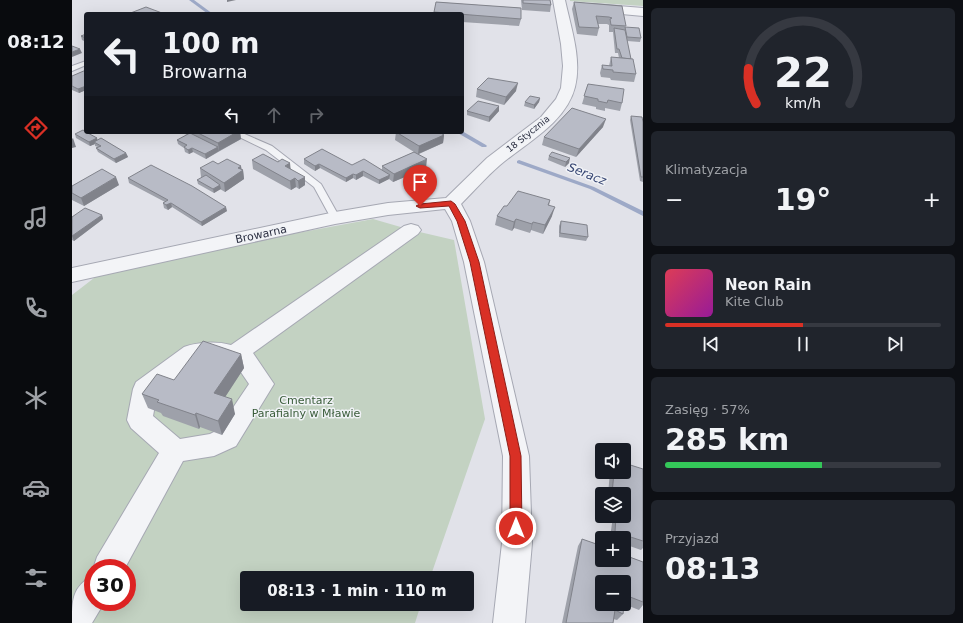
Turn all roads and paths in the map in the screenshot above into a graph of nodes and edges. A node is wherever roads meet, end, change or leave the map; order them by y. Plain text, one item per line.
1 (559, 3) edge
2 (643, 12) edge
3 (84, 64) edge
4 (72, 69) edge
5 (237, 134) edge
6 (451, 204) junction
7 (335, 218) junction
8 (411, 230) dead end
9 (72, 275) edge
10 (239, 351) junction
11 (175, 451) junction
12 (113, 559) edge
13 (84, 607) edge
14 (74, 623) edge
15 (509, 623) edge

1 - 2 street
1 - 6 street, 18 Stycznia
3 - 4 lane
5 - 7 lane
6 - 7 street, Browarna
6 - 15 street
7 - 9 street, Browarna
8 - 10 street
10 - 11 street
10 - 11 street
11 - 12 street
13 - 14 street

